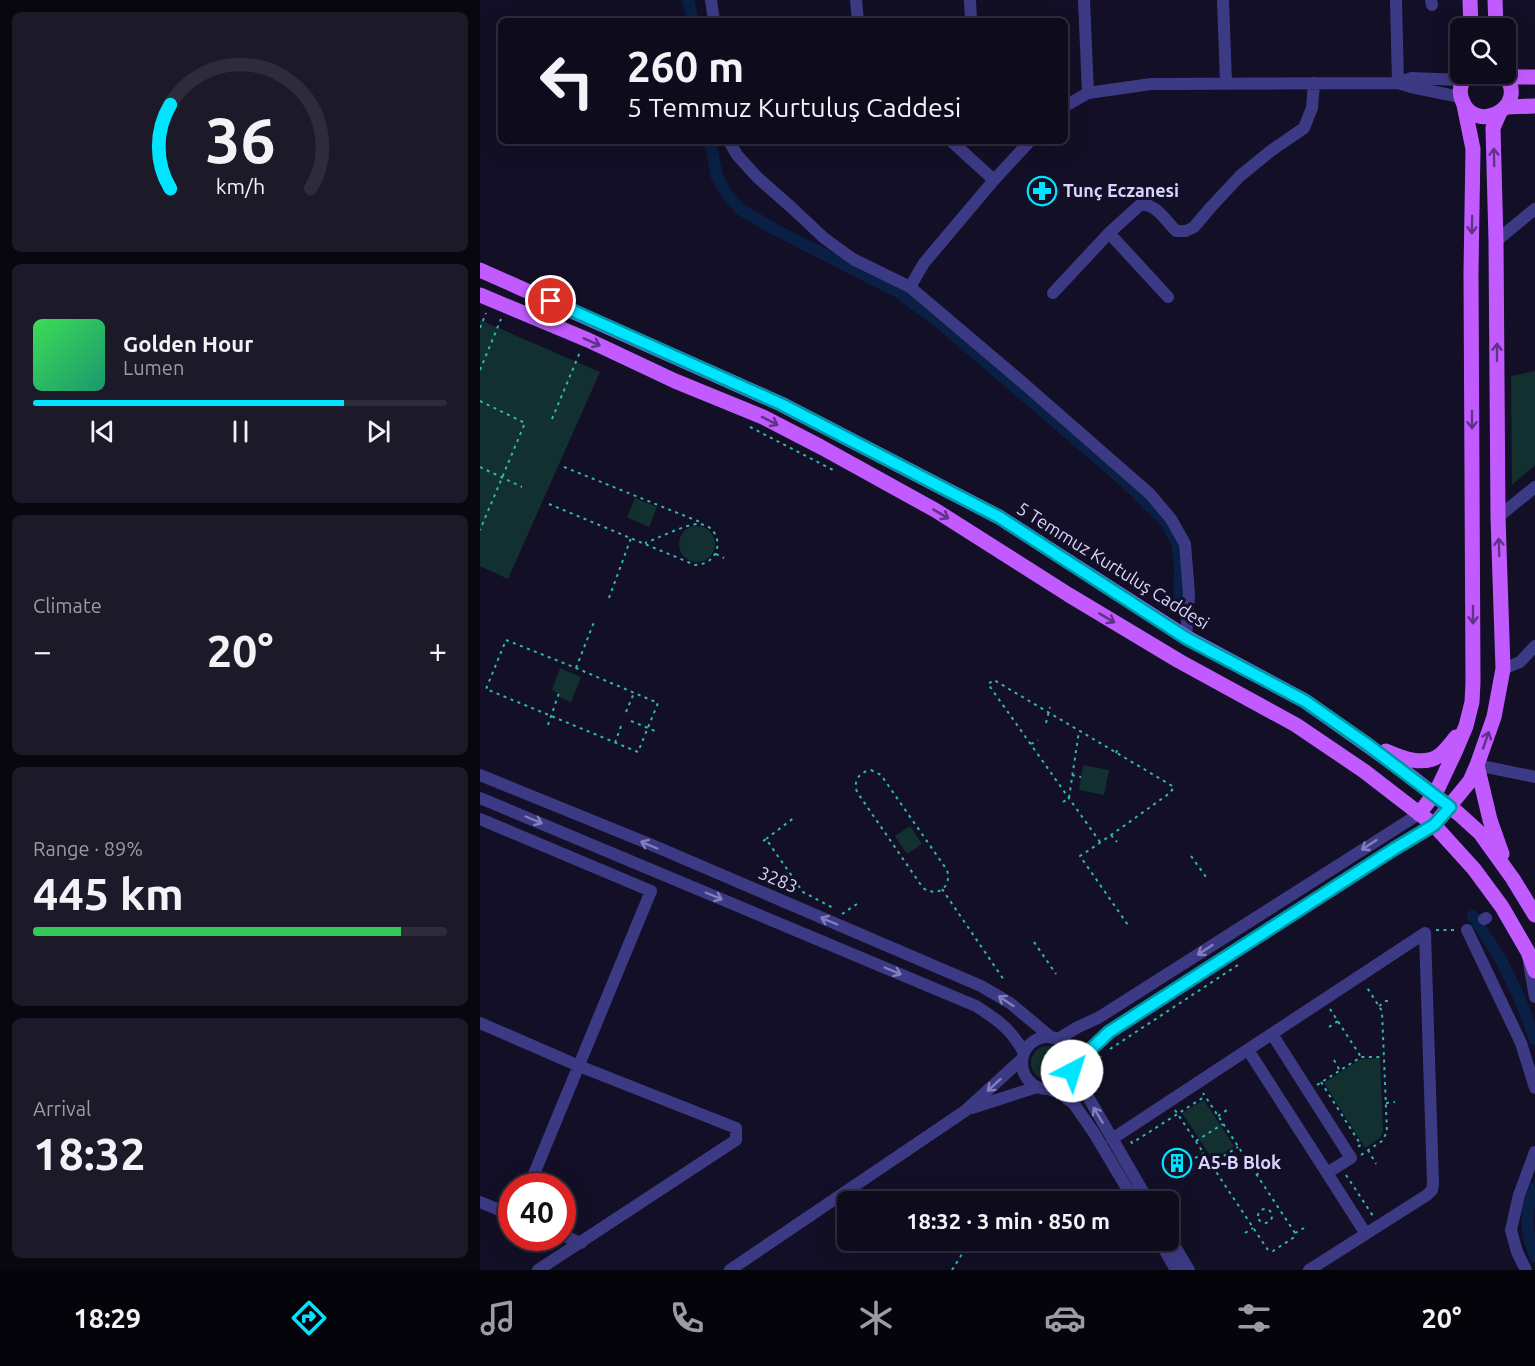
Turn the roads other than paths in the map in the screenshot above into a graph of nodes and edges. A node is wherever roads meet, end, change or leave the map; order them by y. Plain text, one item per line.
1 (711, 0) edge
2 (856, 0) edge
3 (970, 0) edge
4 (1084, 0) edge
5 (1223, 0) edge
6 (1396, 0) edge
7 (1470, 0) edge
8 (1495, 0) edge
9 (714, 18) edge
10 (858, 18) edge
11 (971, 18) edge
12 (1471, 18) edge
13 (1496, 18) edge
14 (1516, 76) edge
15 (1450, 77) edge
16 (1535, 77) edge
17 (1226, 83) junction
18 (1314, 83) junction
19 (1398, 83) junction
20 (1461, 84) edge
21 (1510, 84) edge
22 (1088, 93) junction
23 (1462, 101) junction
24 (1068, 104) edge
25 (1535, 106) edge
26 (1503, 110) junction
27 (731, 144) edge
28 (954, 144) edge
29 (1027, 144) edge
30 (994, 180) junction
31 (1535, 208) edge
32 (1109, 233) junction
33 (1496, 241) junction
34 (480, 270) edge
35 (910, 287) junction
36 (1053, 293) dead end
37 (480, 295) edge
38 (1168, 297) dead end
39 (1535, 487) edge
40 (1498, 516) junction
41 (1186, 638) junction
42 (1535, 646) edge
43 (1503, 669) junction
44 (1466, 726) junction
45 (1368, 745) junction
46 (1477, 765) junction
47 (480, 775) edge
48 (1535, 777) edge
49 (1434, 794) junction
50 (480, 798) edge
51 (1450, 807) junction
52 (1419, 814) junction
53 (480, 819) edge
54 (1434, 825) junction
55 (1513, 879) junction
56 (1535, 915) edge
57 (1467, 930) road end
58 (1528, 952) junction
59 (1535, 971) edge
60 (1535, 997) edge
61 (480, 1023) edge
62 (1272, 1034) junction
63 (1055, 1038) junction
64 (1248, 1050) junction
65 (1023, 1056) junction
66 (579, 1066) junction
67 (1073, 1068) junction
68 (1043, 1088) junction
69 (1535, 1088) edge
70 (965, 1111) junction
71 (1114, 1137) junction
72 (1535, 1152) edge
73 (534, 1173) edge
74 (1328, 1173) junction
75 (1128, 1191) edge
76 (1143, 1191) edge
77 (480, 1202) edge
78 (498, 1209) edge
79 (1366, 1234) junction
80 (576, 1241) edge
81 (580, 1243) junction
82 (1165, 1251) edge
83 (1178, 1251) edge
84 (538, 1270) edge
85 (730, 1270) edge
86 (1176, 1270) edge
87 (1189, 1270) edge
88 (1309, 1270) edge
89 (1526, 1270) edge

1 - 9 street
2 - 10 street
3 - 11 street
4 - 22 street
5 - 17 street
6 - 19 street
7 - 12 main road
8 - 13 main road
14 - 16 main road
15 - 19 street
17 - 18 street
17 - 22 street
18 - 19 street
18 - 32 street
19 - 23 street
20 - 23 main road
21 - 26 main road
22 - 24 street
23 - 26 main road
23 -> 44 main road
25 - 26 main road
33 -> 26 main road
27 - 35 street
28 - 30 street
29 - 30 street
30 - 35 street
31 - 33 street
32 - 36 street
32 - 38 street
40 -> 33 main road
34 - 41 main road, 5 Temmuz Kurtuluş Caddesi
35 - 41 street
37 -> 52 main road
39 - 40 street
43 -> 40 main road
41 - 45 main road, 5 Temmuz Kurtuluş Caddesi
42 - 43 street
46 -> 43 main road
44 - 45 main road
44 - 49 main road
45 - 49 main road, 5 Temmuz Kurtuluş Caddesi
46 - 48 street
46 - 51 main road
46 - 55 main road
63 -> 47 street, 3283
49 - 51 main road, 5 Temmuz Kurtuluş Caddesi
49 - 52 main road
50 -> 65 street
51 - 54 main road
51 - 55 main road, 5 Temmuz Kurtuluş Caddesi
52 - 54 main road
52 -> 63 street
53 - 66 street
54 - 58 main road
54 - 67 street
55 - 56 main road, 5 Temmuz Kurtuluş Caddesi
57 - 69 street
58 - 59 main road
58 - 60 street
61 - 66 street
62 - 64 street
62 - 74 street
62 - 79 street
63 - 65 street
63 - 67 street
64 - 71 street
64 - 74 street
65 - 68 street
65 -> 70 street
66 - 73 street
66 - 81 street
67 - 68 street
71 -> 67 street
68 - 70 street
68 - 75 street
70 - 85 street
71 - 76 street
72 - 89 street
74 - 79 street
77 - 78 street
79 - 88 street
80 - 81 street
81 - 84 street
82 - 86 street
83 - 87 street

